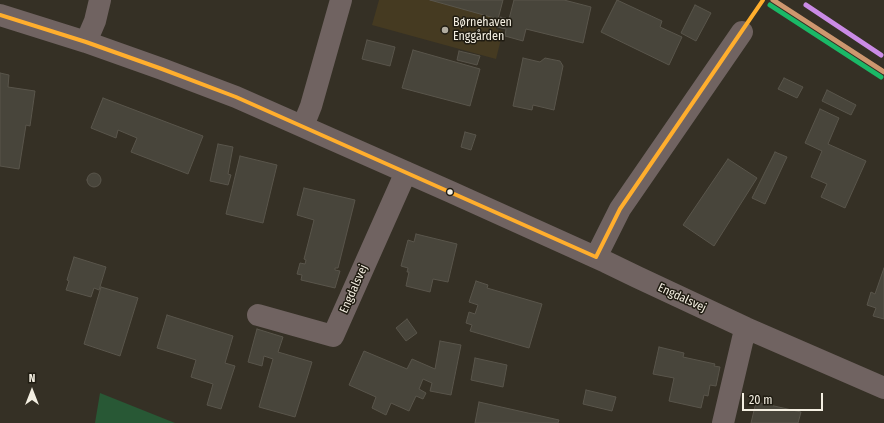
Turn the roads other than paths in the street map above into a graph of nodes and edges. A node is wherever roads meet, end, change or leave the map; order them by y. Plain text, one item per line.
1 (100, 0) edge
2 (341, 0) edge
3 (0, 15) edge
4 (742, 32) dead end
5 (86, 42) junction
6 (303, 126) junction
7 (406, 172) junction
8 (596, 257) junction
9 (258, 315) dead end
10 (746, 328) junction
11 (884, 388) edge
12 (723, 423) edge

1 - 5 street
2 - 6 street
3 - 5 street, Engdalsvej
4 - 8 street
5 - 6 street, Engdalsvej
6 - 7 street, Engdalsvej
7 - 8 street, Engdalsvej
7 - 9 street, Engdalsvej
8 - 10 street, Engdalsvej
10 - 11 street, Engdalsvej
10 - 12 street

